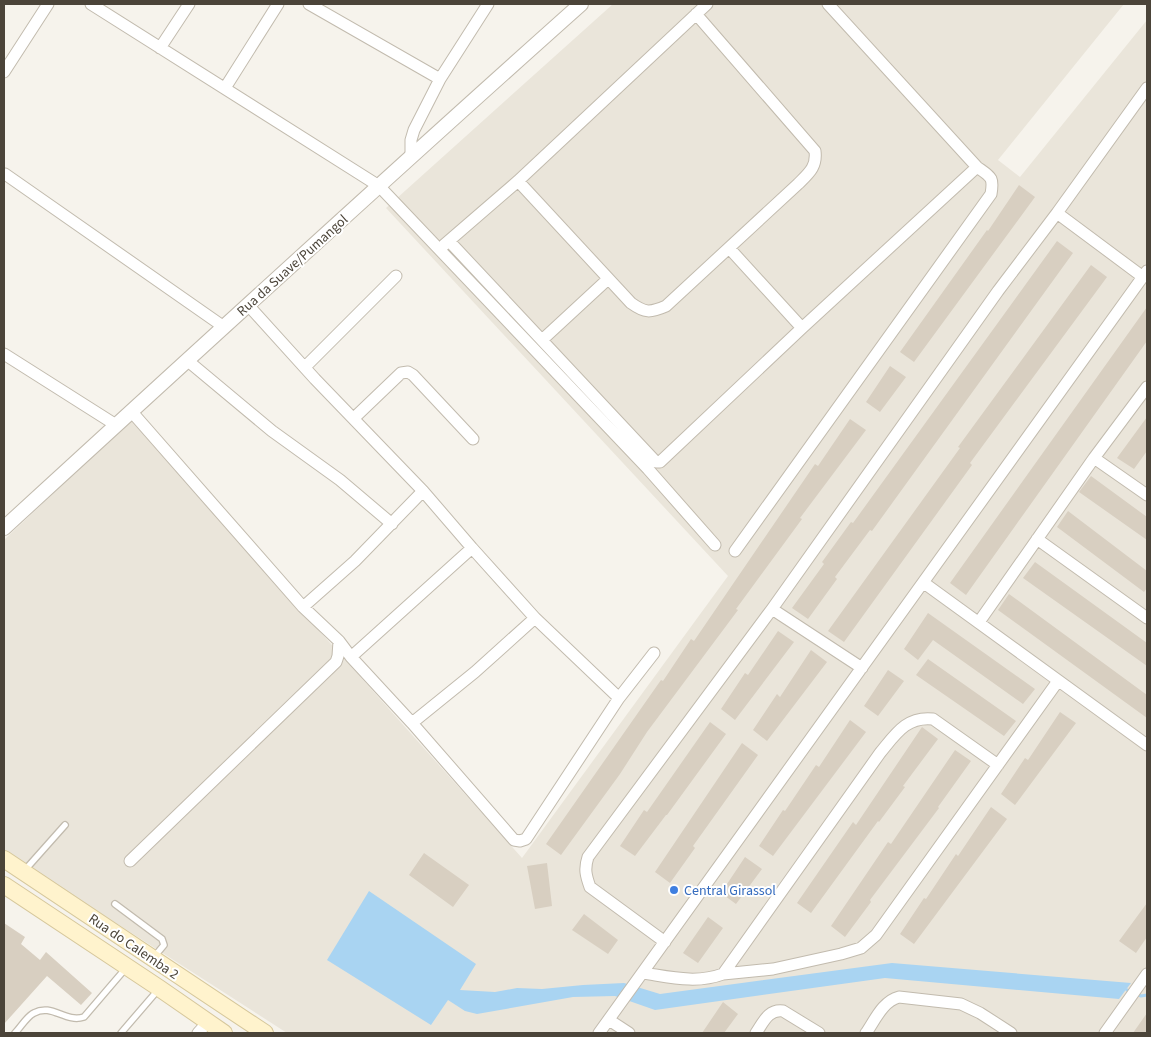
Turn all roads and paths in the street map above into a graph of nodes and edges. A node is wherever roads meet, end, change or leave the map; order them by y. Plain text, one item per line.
1 (48, 4) edge
2 (189, 4) edge
3 (278, 4) edge
4 (309, 4) edge
5 (488, 4) edge
6 (581, 4) edge
7 (707, 4) edge
8 (828, 4) edge
9 (98, 6) edge
10 (696, 14) junction
11 (160, 48) junction
12 (4, 72) edge
13 (440, 79) junction
14 (225, 88) junction
15 (1147, 88) edge
16 (411, 155) junction
17 (977, 167) junction
18 (5, 174) edge
19 (518, 181) junction
20 (379, 186) junction
21 (1057, 213) junction
22 (449, 241) junction
23 (729, 248) junction
24 (439, 249) junction
25 (1145, 274) edge
26 (396, 276) dead end
27 (608, 279) junction
28 (248, 305) junction
29 (224, 327) junction
30 (802, 328) junction
31 (542, 340) junction
32 (4, 354) edge
33 (188, 361) junction
34 (304, 367) junction
35 (1147, 387) edge
36 (130, 411) junction
37 (354, 418) junction
38 (116, 425) junction
39 (472, 439) dead end
40 (1094, 458) junction
41 (423, 491) junction
42 (1147, 495) edge
43 (392, 524) junction
44 (4, 528) edge
45 (1037, 539) junction
46 (714, 545) dead end
47 (472, 548) junction
48 (735, 551) dead end
49 (924, 583) junction
50 (304, 607) junction
51 (772, 609) junction
52 (535, 618) junction
53 (1147, 618) edge
54 (979, 622) junction
55 (339, 641) junction
56 (654, 653) dead end
57 (351, 657) junction
58 (862, 668) junction
59 (1058, 681) junction
60 (618, 698) junction
61 (412, 723) junction
62 (1147, 745) edge
63 (998, 766) junction
64 (65, 825) dead end
65 (4, 859) edge
66 (130, 861) dead end
67 (23, 872) junction
68 (4, 885) edge
69 (115, 904) dead end
70 (665, 942) junction
71 (153, 959) junction
72 (127, 967) junction
73 (643, 973) junction
74 (723, 974) junction
75 (1147, 974) edge
76 (159, 988) junction
77 (609, 1020) junction
78 (203, 1028) edge
79 (15, 1033) edge
80 (121, 1033) edge
81 (224, 1033) edge
82 (265, 1033) edge
83 (599, 1033) edge
84 (629, 1033) edge
85 (756, 1033) edge
86 (819, 1033) edge
87 (866, 1033) edge
88 (1011, 1033) edge
89 (1105, 1033) edge

1 - 12 street
2 - 11 street
3 - 14 street
4 - 13 street
5 - 13 street
6 - 16 street, Rua da Suave/Pumangol
7 - 10 street
8 - 17 street
9 - 11 street
10 - 19 street
10 - 23 street
11 - 14 street
13 - 16 street
14 - 20 street
15 - 21 street
16 - 20 street, Rua da Suave/Pumangol
17 - 30 street
17 - 48 street
18 - 29 street
19 - 22 street
19 - 27 street
20 - 24 street
20 - 28 street, Rua da Suave/Pumangol
21 - 25 street
21 - 51 street
22 - 24 street
22 - 31 street
23 - 27 street
23 - 30 street
24 - 46 street
25 - 49 street
26 - 34 street
27 - 31 street
28 - 29 street, Rua da Suave/Pumangol
28 - 34 street
29 - 33 street, Rua da Suave/Pumangol
30 - 31 street
32 - 38 street
33 - 36 street, Rua da Suave/Pumangol
33 - 43 street
34 - 37 street
35 - 40 street
36 - 38 street, Rua da Suave/Pumangol
36 - 50 street
37 - 39 street
37 - 41 street
38 - 44 street, Rua da Suave/Pumangol
40 - 42 street
40 - 45 street
41 - 43 street
41 - 47 street
43 - 50 street
45 - 53 street
45 - 54 street
47 - 52 street
47 - 57 street
49 - 54 street
49 - 58 street
50 - 55 street
51 - 58 street
51 - 70 street
52 - 60 street
52 - 61 street
54 - 59 street
55 - 57 street
55 - 66 street
56 - 60 street
57 - 61 street
58 - 70 street
59 - 62 street
59 - 63 street
60 - 61 street
63 - 74 street
63 - 74 street
64 - 67 lane
65 - 67 main road, Rua do Calemba 2
67 - 71 main road, Rua do Calemba 2
68 - 72 main road, Rua do Calemba 2
69 - 71 lane
70 - 73 street
71 - 82 main road, Rua do Calemba 2
72 - 76 main road, Rua do Calemba 2
72 - 79 lane
73 - 74 street
73 - 77 street
75 - 89 street
76 - 78 main road, Rua do Calemba 2
76 - 80 lane
77 - 83 street
77 - 84 street
78 - 81 main road, Rua do Calemba 2
85 - 86 street
87 - 88 street

